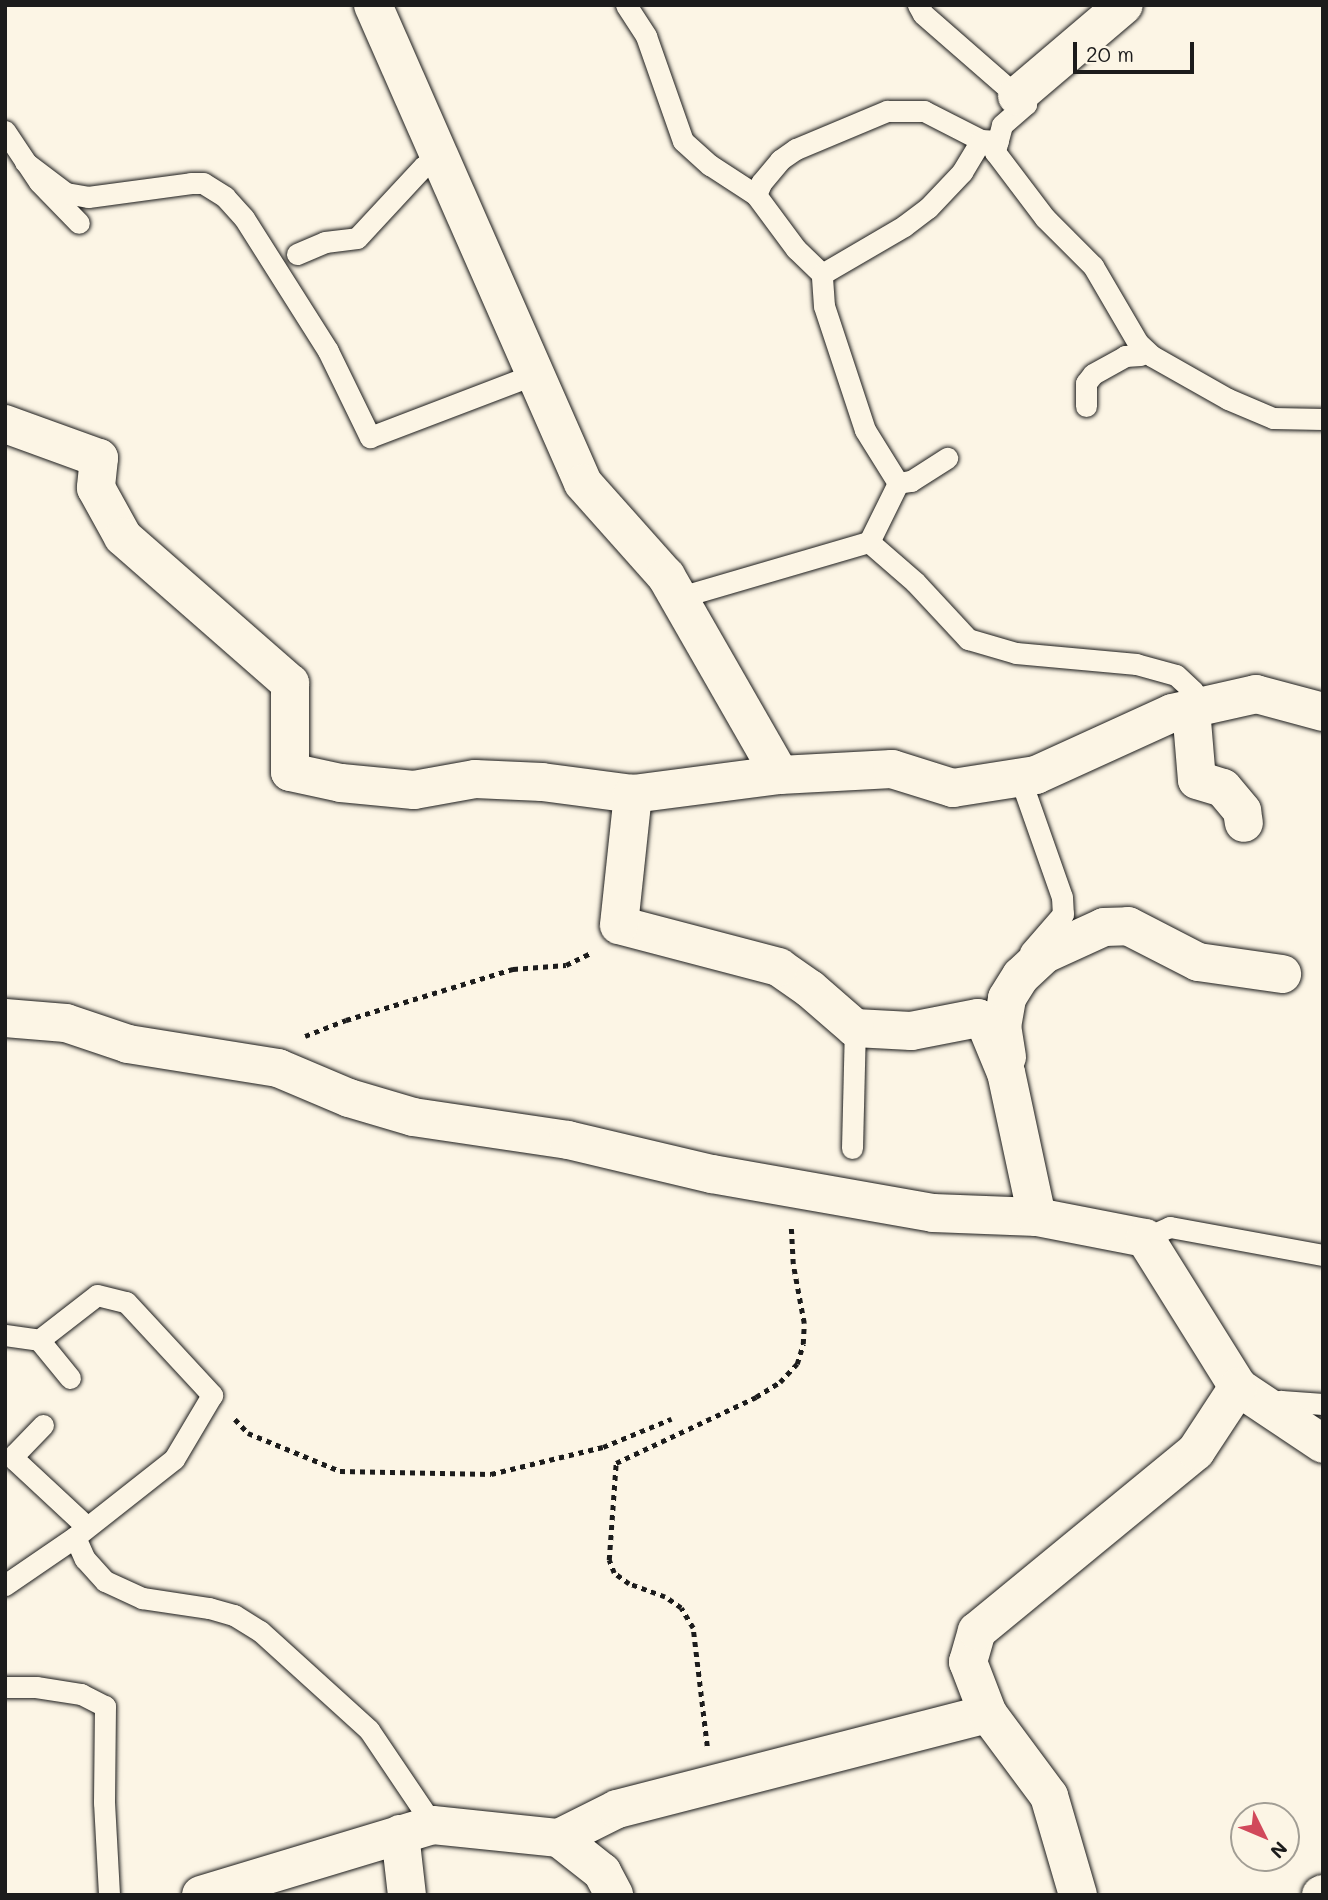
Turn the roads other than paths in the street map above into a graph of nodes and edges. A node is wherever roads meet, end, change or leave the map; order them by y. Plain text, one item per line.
1 (373, 5) edge
2 (626, 5) edge
3 (918, 5) edge
4 (1124, 5) edge
5 (1017, 96) junction
6 (5, 131) edge
7 (990, 140) junction
8 (440, 157) junction
9 (25, 162) junction
10 (756, 195) junction
11 (79, 223) dead end
12 (297, 254) dead end
13 (822, 274) junction
14 (1145, 350) junction
15 (535, 374) junction
16 (1086, 406) dead end
17 (1323, 419) edge
18 (5, 424) edge
19 (947, 458) dead end
20 (898, 483) junction
21 (869, 542) junction
22 (677, 598) junction
23 (1194, 708) junction
24 (1323, 712) edge
25 (780, 775) junction
26 (1020, 778) junction
27 (633, 794) junction
28 (1244, 823) dead end
29 (1282, 974) dead end
30 (1021, 976) junction
31 (5, 1018) edge
32 (855, 1028) junction
33 (1006, 1073) junction
34 (852, 1148) dead end
35 (1037, 1217) junction
36 (1145, 1238) junction
37 (1322, 1251) edge
38 (5, 1335) edge
39 (40, 1340) junction
40 (70, 1378) dead end
41 (1238, 1387) junction
42 (1323, 1404) edge
43 (1271, 1409) junction
44 (43, 1424) dead end
45 (1323, 1444) edge
46 (81, 1532) junction
47 (5, 1585) edge
48 (5, 1671) edge
49 (5, 1687) edge
50 (31, 1687) junction
51 (988, 1714) junction
52 (416, 1829) junction
53 (559, 1838) junction
54 (109, 1895) edge
55 (201, 1895) edge
56 (407, 1895) edge
57 (614, 1895) edge
58 (1077, 1895) edge

1 - 8 street
2 - 10 lane
3 - 5 lane
4 - 5 street
5 - 7 lane
6 - 9 lane
7 - 10 lane
7 - 13 lane
7 - 14 lane
8 - 12 lane
8 - 15 street
9 - 11 lane
9 - 15 lane
10 - 13 lane
13 - 20 lane
14 - 16 lane
14 - 17 lane
15 - 22 street
18 - 27 street
19 - 20 lane
20 - 21 lane
21 - 22 lane
21 - 23 lane
22 - 25 street
23 - 24 street
23 - 26 street
23 - 28 street
25 - 26 street
25 - 27 street
26 - 30 lane
27 - 32 street
29 - 30 street
30 - 33 street
31 - 35 street
32 - 33 street
32 - 34 lane
33 - 35 street
35 - 36 street
36 - 37 lane
36 - 41 street
38 - 39 lane
39 - 40 lane
39 - 46 lane
41 - 43 street
41 - 51 street
42 - 43 lane
43 - 45 street
44 - 46 lane
46 - 47 lane
46 - 52 lane
48 - 50 lane
49 - 50 lane
50 - 54 lane
51 - 53 street
51 - 58 street
52 - 53 street
52 - 55 street
52 - 56 street
53 - 57 street

